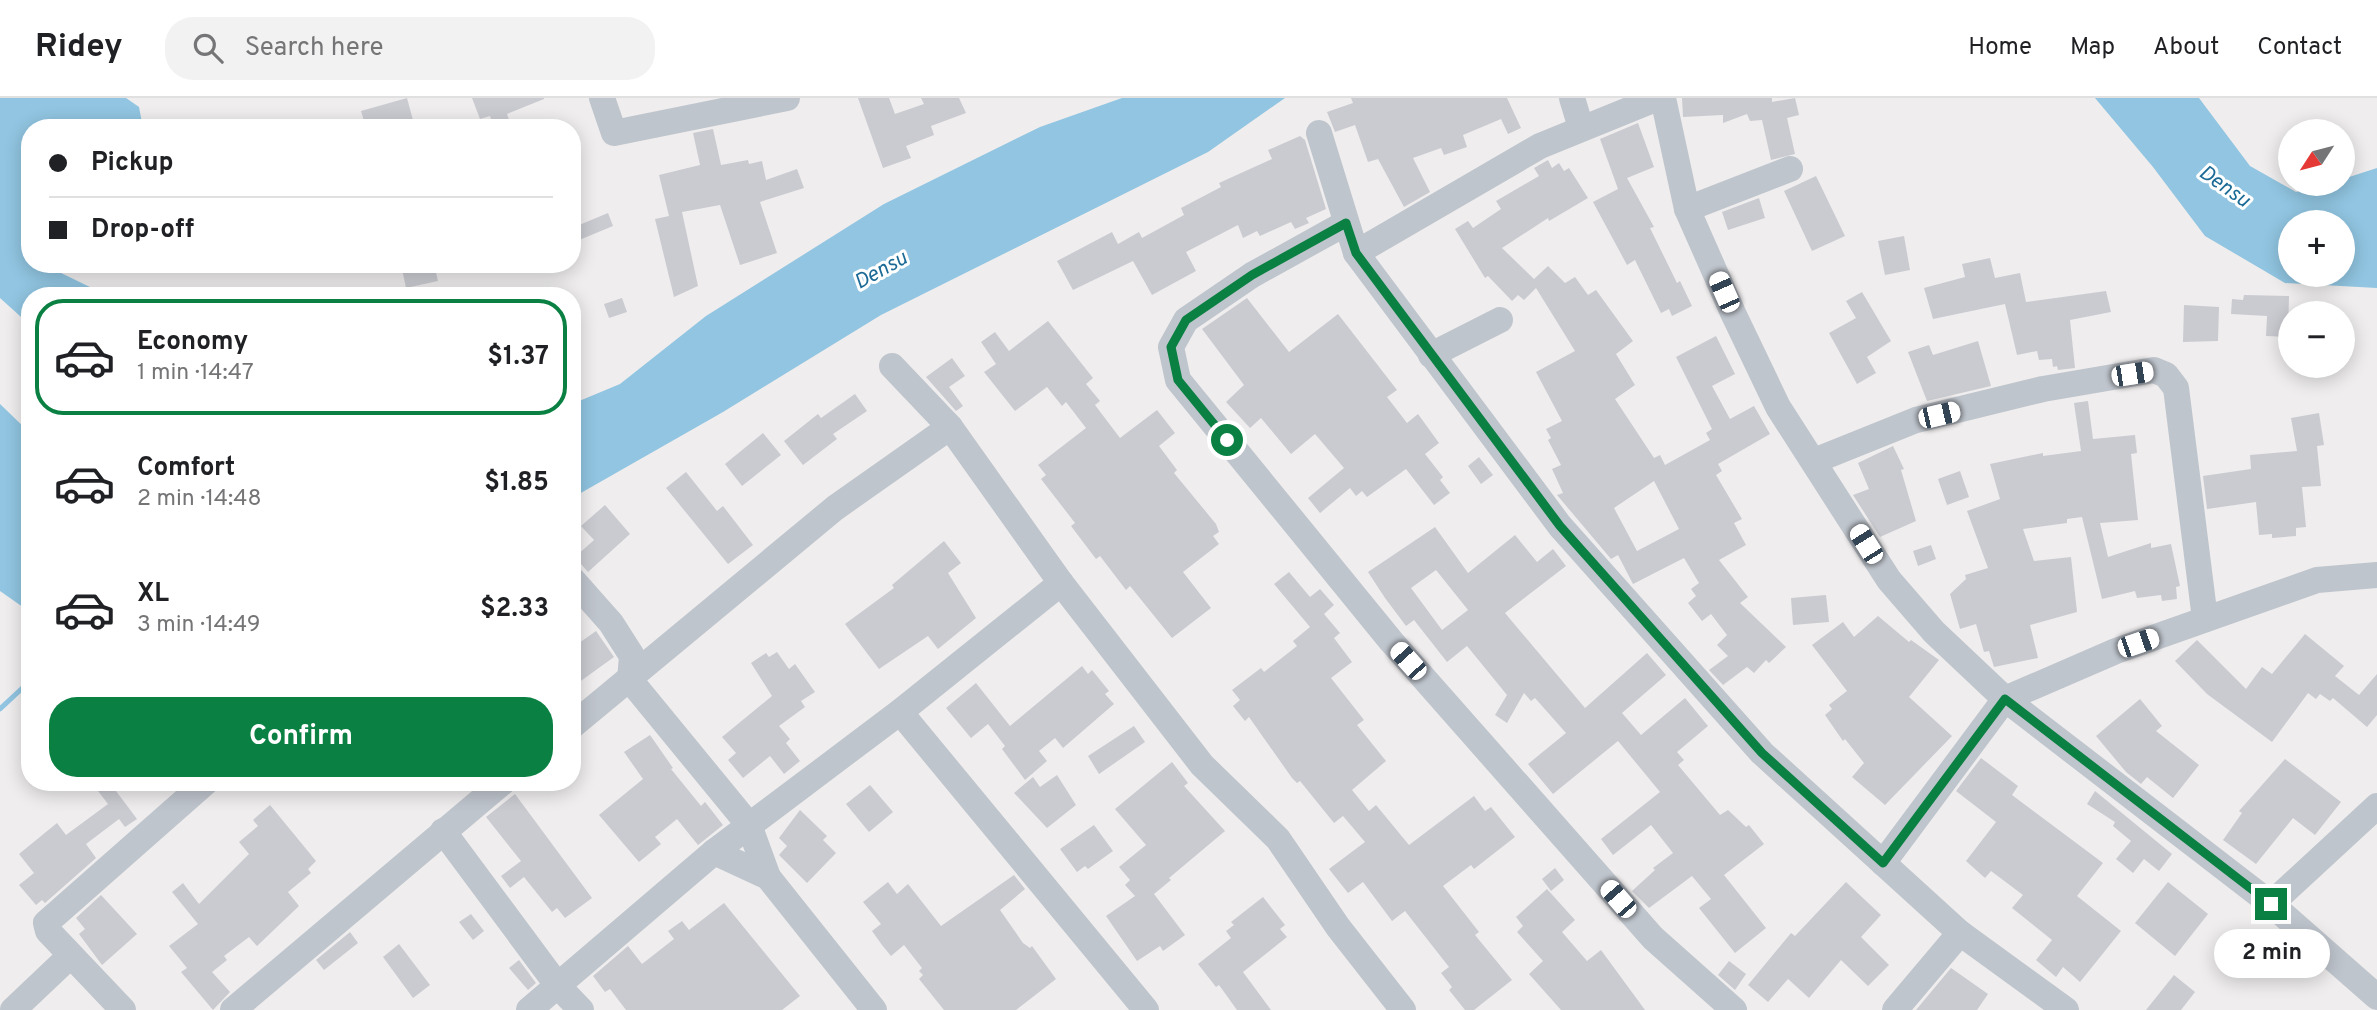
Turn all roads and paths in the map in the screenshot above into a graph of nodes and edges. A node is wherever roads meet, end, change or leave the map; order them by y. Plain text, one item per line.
1 (602, 98) edge
2 (787, 98) edge
3 (1572, 98) edge
4 (1660, 98) edge
5 (1581, 128) junction
6 (1319, 134) dead end
7 (1790, 169) dead end
8 (1688, 209) junction
9 (1346, 223) junction
10 (1356, 253) junction
11 (1500, 320) dead end
12 (1431, 355) junction
13 (892, 366) dead end
14 (950, 427) junction
15 (1815, 461) junction
16 (2377, 575) edge
17 (1061, 583) junction
18 (581, 589) edge
19 (2205, 619) junction
20 (630, 680) junction
21 (2005, 699) junction
22 (900, 712) junction
23 (581, 719) edge
24 (196, 791) edge
25 (492, 791) edge
26 (2377, 806) edge
27 (749, 825) junction
28 (443, 831) junction
29 (714, 852) junction
30 (1883, 863) junction
31 (768, 877) junction
32 (2271, 904) junction
33 (1960, 933) junction
34 (70, 956) junction
35 (558, 986) junction
36 (2377, 997) edge
37 (13, 1010) edge
38 (122, 1010) edge
39 (233, 1010) edge
40 (529, 1010) edge
41 (581, 1010) edge
42 (874, 1010) edge
43 (1146, 1010) edge
44 (1403, 1010) edge
45 (1734, 1010) edge
46 (1895, 1010) edge
47 (2066, 1010) edge

1 - 2 street
3 - 5 street
4 - 5 street
4 - 8 street
5 - 10 street
6 - 9 street
7 - 8 street
8 - 15 street
9 - 10 street
9 - 45 street
10 - 12 street
11 - 12 street
12 - 30 street
13 - 14 street
14 - 17 street
14 - 20 street
15 - 19 street
15 - 21 street
16 - 19 street
17 - 22 street
17 - 44 street
18 - 20 street
19 - 21 street
20 - 23 street
20 - 27 street
21 - 30 street
21 - 32 street
22 - 27 street
22 - 43 street
24 - 34 street
25 - 28 street
26 - 32 street
27 - 29 street
27 - 31 street
28 - 35 street
28 - 39 street
29 - 31 street
29 - 35 street
30 - 33 street
31 - 42 street
32 - 36 street
33 - 46 street
33 - 47 street
34 - 37 street
34 - 38 street
35 - 40 street
35 - 41 street

